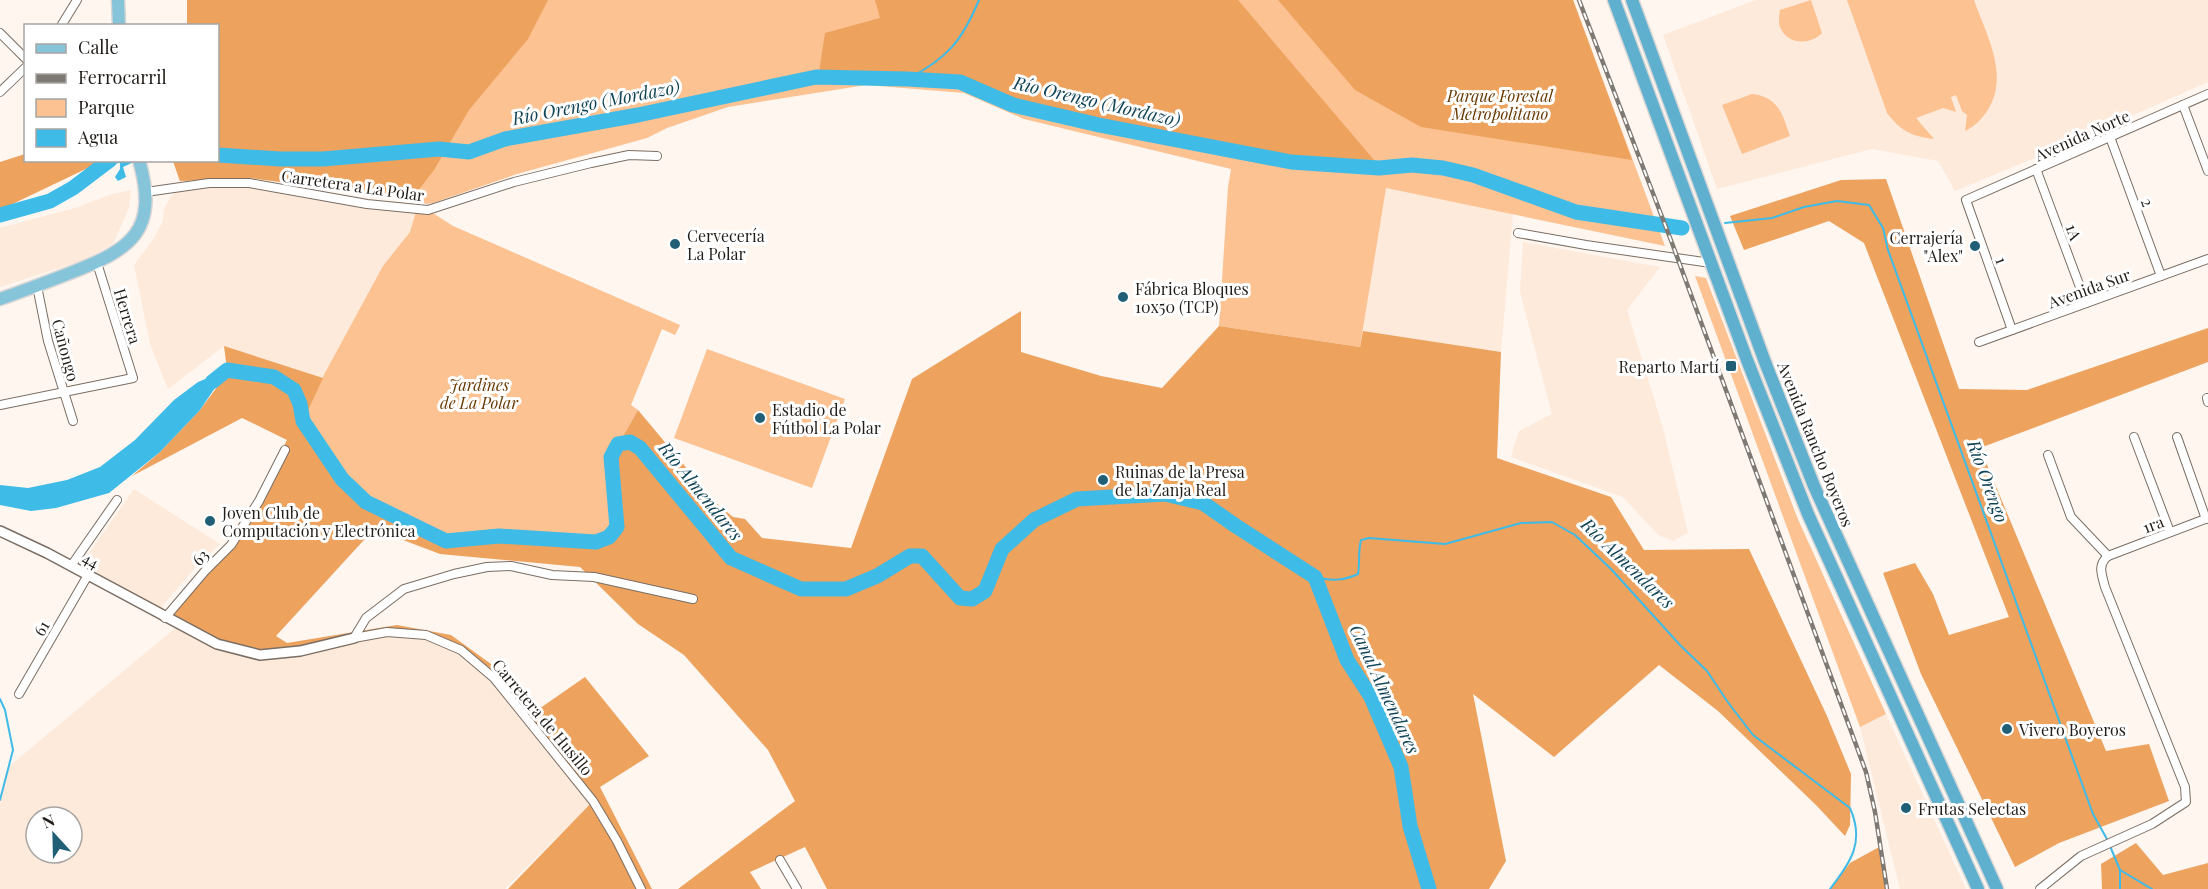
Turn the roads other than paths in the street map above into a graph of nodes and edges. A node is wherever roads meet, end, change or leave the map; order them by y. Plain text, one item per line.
1 (77, 0) edge
2 (118, 0) edge
3 (1614, 0) edge
4 (1632, 0) edge
5 (62, 24) edge
6 (119, 24) edge
7 (0, 33) edge
8 (24, 57) edge
9 (24, 69) edge
10 (0, 92) edge
11 (2208, 94) edge
12 (2183, 105) junction
13 (2110, 137) junction
14 (657, 156) dead end
15 (140, 162) edge
16 (2036, 169) junction
17 (2208, 171) edge
18 (146, 188) junction
19 (1966, 200) joint
20 (1518, 233) dead end
21 (2208, 259) edge
22 (97, 263) junction
23 (1711, 263) junction
24 (2161, 276) junction
25 (37, 286) junction
26 (0, 299) edge
27 (2086, 303) junction
28 (2012, 330) junction
29 (1979, 342) dead end
30 (64, 393) junction
31 (0, 405) edge
32 (73, 421) dead end
33 (2134, 437) dead end
34 (2177, 438) dead end
35 (285, 450) dead end
36 (2048, 455) dead end
37 (117, 500) dead end
38 (2207, 518) edge
39 (0, 531) edge
40 (2170, 532) junction
41 (2108, 556) junction
42 (71, 566) junction
43 (88, 575) junction
44 (693, 599) dead end
45 (165, 618) junction
46 (354, 638) junction
47 (19, 694) dead end
48 (780, 860) dead end
49 (641, 889) edge
50 (797, 889) edge
51 (1978, 889) edge
52 (1996, 889) edge
53 (2040, 889) edge

1 - 5 street
2 - 6 main road
3 - 23 highway, Avenida Rancho Boyeros
4 - 52 highway, Avenida Rancho Boyeros
7 - 8 street
9 - 10 street
11 - 12 street, Avenida Norte
12 - 13 street, Avenida Norte
12 - 17 street
13 - 16 street, Avenida Norte
13 - 24 street, 2
14 - 18 street, Carretera a La Polar
15 - 18 main road
16 - 19 street, Avenida Norte
16 - 27 street, 1A
18 - 22 main road
19 - 28 street, 1
20 - 23 street
21 - 24 street, Avenida Sur
22 - 25 main road
22 - 30 street, Herrera
23 - 51 highway, Avenida Rancho Boyeros
24 - 27 street, Avenida Sur
25 - 26 main road
25 - 30 street, Cañongo
27 - 28 street, Avenida Sur
28 - 29 street, Avenida Sur
30 - 31 street
30 - 32 street, Cañongo
33 - 40 street
34 - 38 street
35 - 45 street, 63
36 - 41 street
37 - 42 street
38 - 40 street, 1ra
39 - 42 street, 44
40 - 41 street, 1ra
41 - 53 street
42 - 43 street, 44
43 - 45 street, 44
43 - 47 street, 61
44 - 46 street
45 - 46 street, Carretera de Husillo
46 - 49 street, Carretera de Husillo
48 - 50 street

